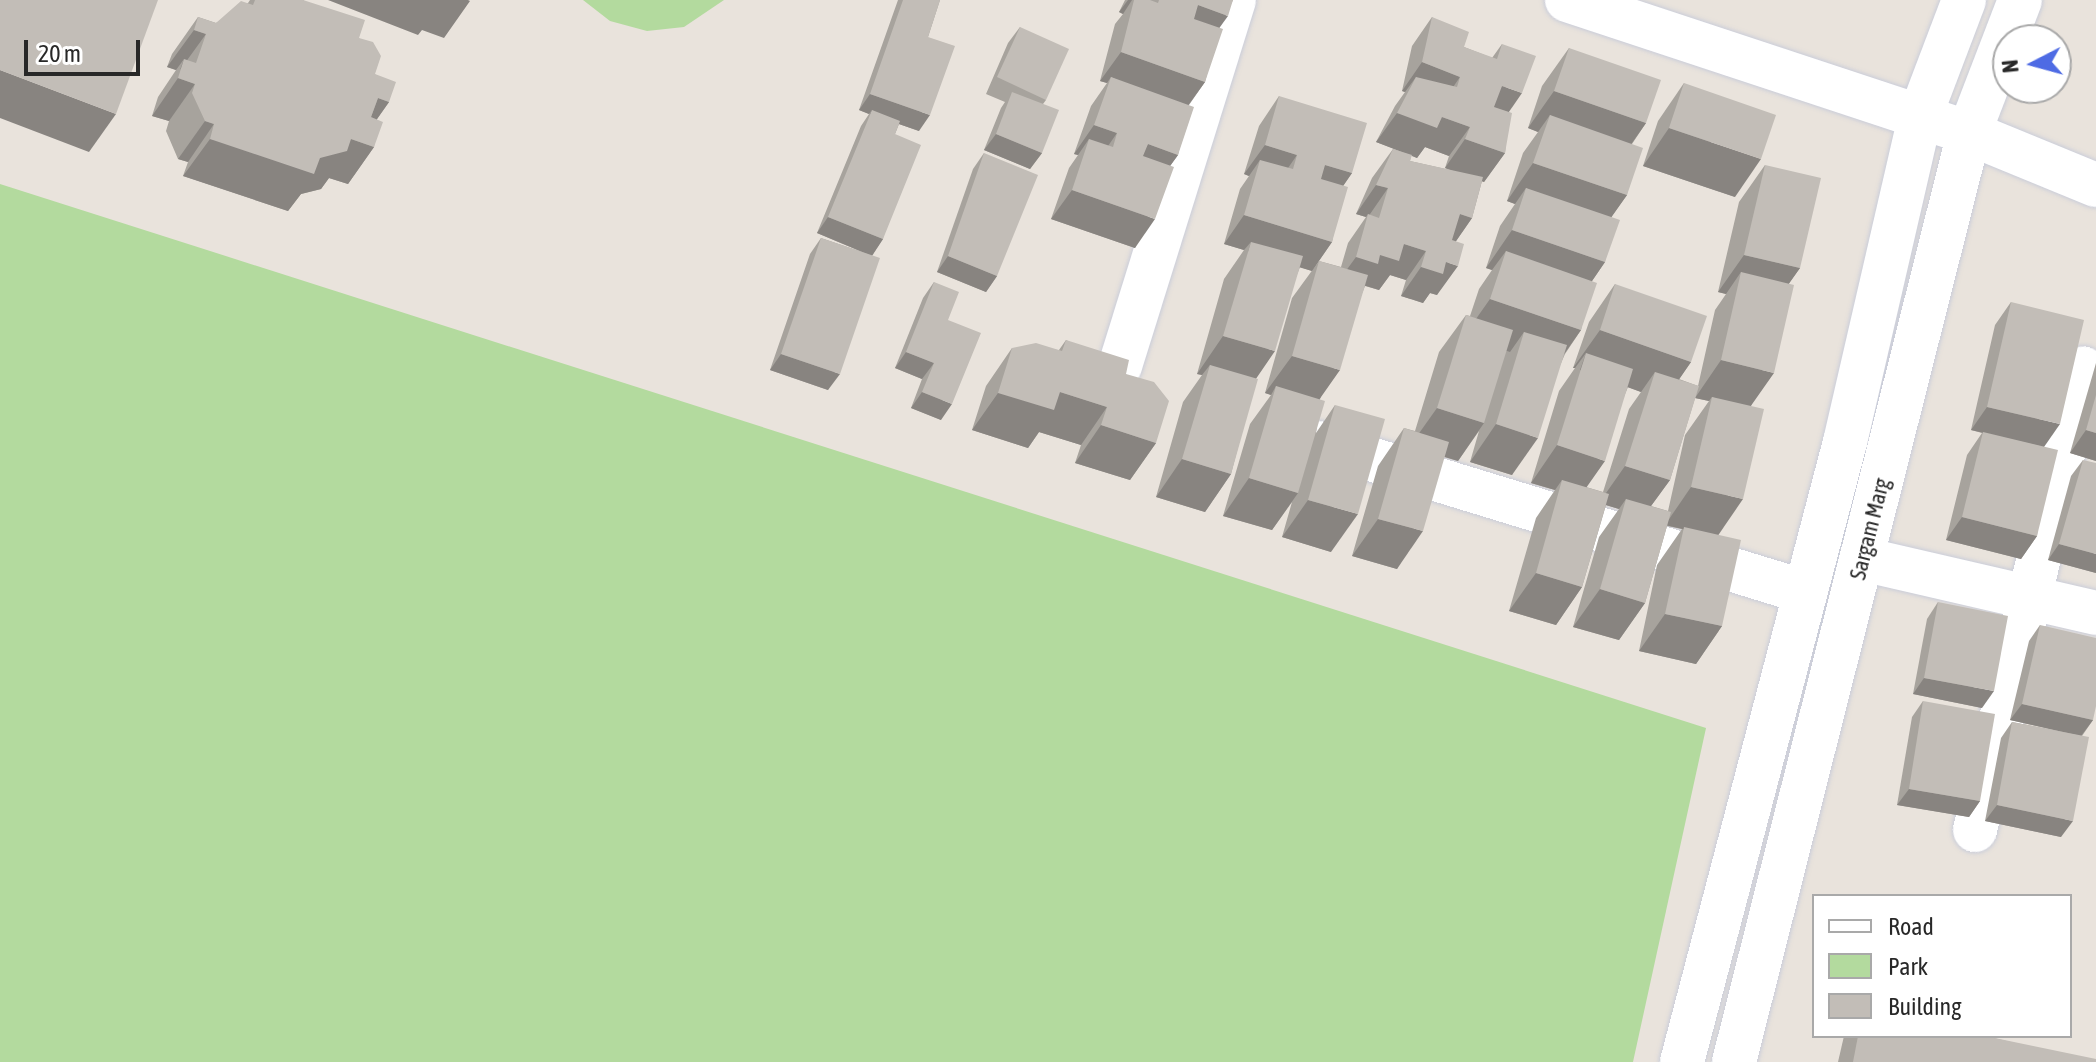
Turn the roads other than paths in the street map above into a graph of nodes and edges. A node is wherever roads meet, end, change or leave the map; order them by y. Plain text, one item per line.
1 (1234, 0) edge
2 (1567, 0) edge
3 (1964, 0) edge
4 (2020, 0) edge
5 (1920, 116) junction
6 (1969, 133) junction
7 (2096, 185) edge
8 (1120, 366) edge
9 (2083, 368) dead end
10 (1300, 437) edge
11 (1862, 559) junction
12 (1805, 592) junction
13 (2029, 598) junction
14 (2096, 613) edge
15 (1975, 830) dead end
16 (1682, 1062) edge
17 (1734, 1062) edge

1 - 8 street
2 - 5 street
3 - 5 street, Sargam Marg
4 - 6 street, Sargam Marg
5 - 6 street
5 - 12 street, Sargam Marg
6 - 7 street
6 - 11 street, Sargam Marg
9 - 13 street
10 - 12 street
11 - 13 street
11 - 17 street, Sargam Marg
12 - 16 street, Sargam Marg
13 - 14 street
13 - 15 street

